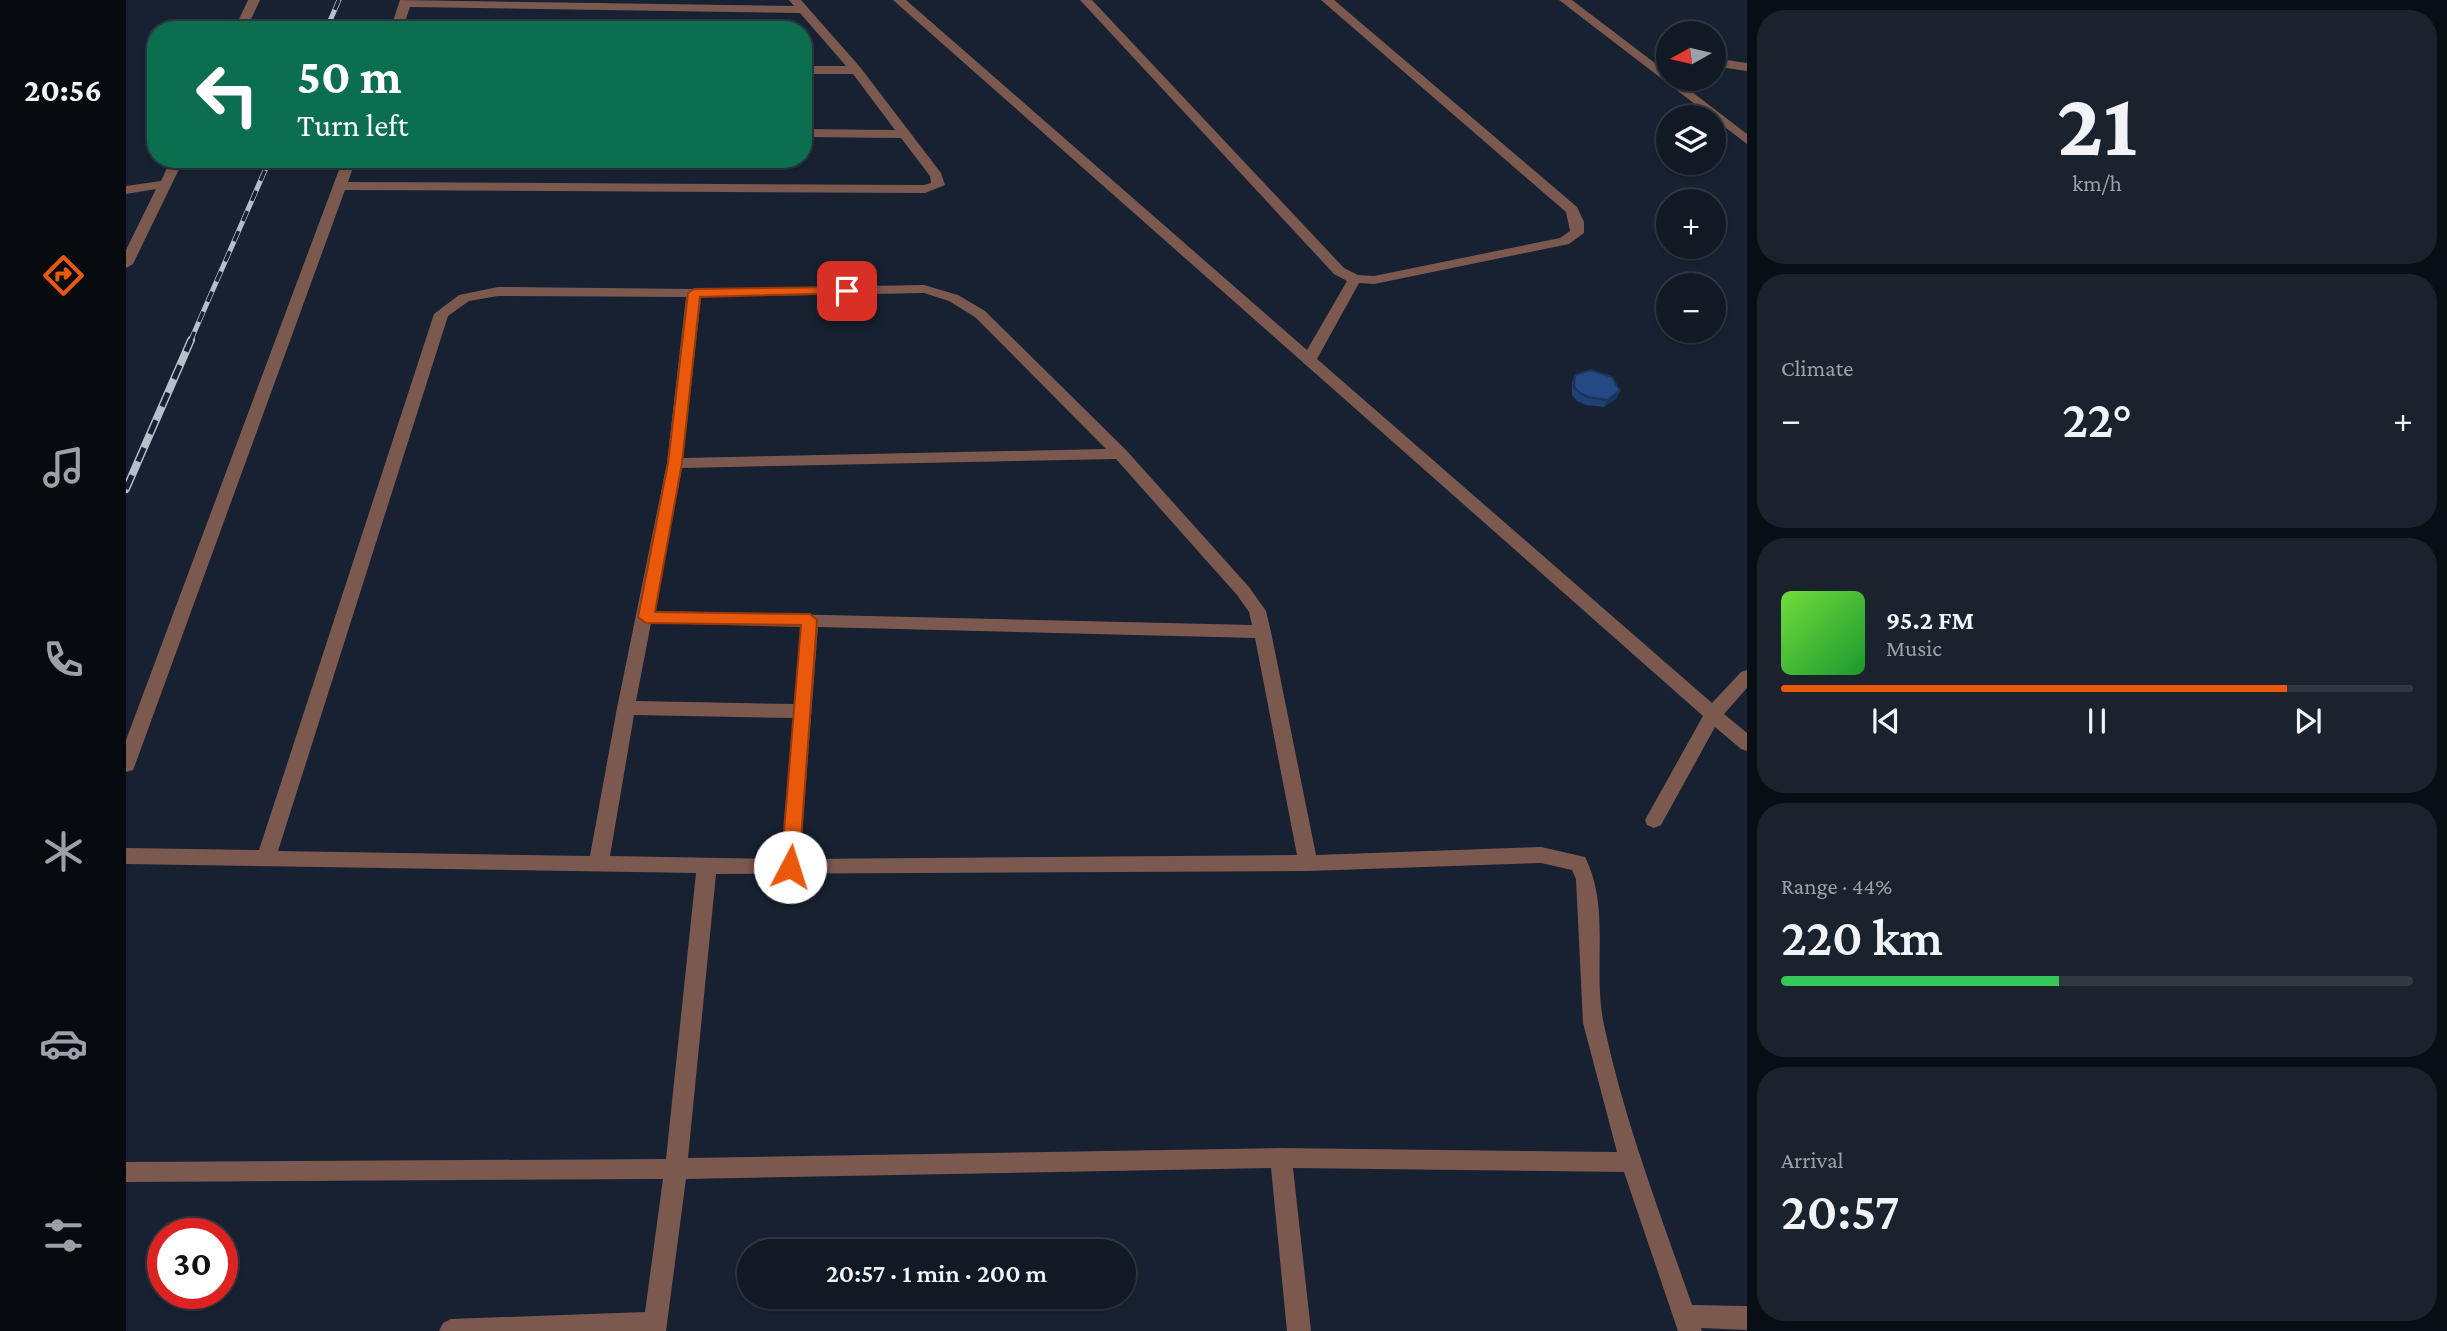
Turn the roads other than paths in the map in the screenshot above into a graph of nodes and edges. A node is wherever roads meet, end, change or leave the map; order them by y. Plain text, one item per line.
1 (254, 0) edge
2 (899, 0) edge
3 (1086, 0) edge
4 (1327, 0) edge
5 (1564, 0) edge
6 (406, 1) edge
7 (799, 5) edge
8 (244, 21) edge
9 (399, 21) edge
10 (1726, 62) edge
11 (1656, 65) edge
12 (1747, 67) edge
13 (812, 70) edge
14 (856, 70) junction
15 (1684, 91) edge
16 (812, 132) edge
17 (905, 134) junction
18 (1747, 140) edge
19 (174, 168) edge
20 (347, 168) edge
21 (166, 184) junction
22 (341, 186) junction
23 (126, 190) edge
24 (126, 264) edge
25 (1355, 279) junction
26 (694, 293) junction
27 (1310, 358) junction
28 (1120, 454) junction
29 (675, 463) junction
30 (646, 617) junction
31 (810, 620) junction
32 (1262, 632) junction
33 (1747, 677) edge
34 (626, 708) junction
35 (802, 711) junction
36 (1713, 714) junction
37 (1747, 744) edge
38 (126, 765) edge
39 (1654, 820) dead end
40 (126, 856) edge
41 (266, 858) junction
42 (599, 862) junction
43 (1308, 863) junction
44 (707, 865) junction
45 (790, 867) junction
46 (1281, 1158) junction
47 (1631, 1161) junction
48 (676, 1169) junction
49 (126, 1172) edge
50 (1747, 1318) edge
51 (1688, 1323) edge
52 (655, 1327) edge
53 (451, 1331) edge
54 (1299, 1331) edge

1 - 8 street
2 - 27 street
3 - 25 street
4 - 25 street
5 - 11 street
6 - 7 street
6 - 9 street
7 - 14 street
10 - 12 street
13 - 14 street
14 - 17 street
15 - 18 street
16 - 17 street
17 - 22 street
19 - 21 street
20 - 22 street
21 - 23 street
21 - 24 street
22 - 38 street
25 - 27 street
26 - 28 street
26 - 29 street
26 - 41 street
27 - 36 street
28 - 29 street
28 - 32 street
29 - 30 street
30 - 31 street
30 - 34 street
31 - 32 street
31 - 35 street
32 - 43 street
33 - 36 street
34 - 35 street
34 - 42 street
35 - 45 street
36 - 37 street
36 - 39 street
40 - 41 street
41 - 42 street
42 - 44 street
43 - 45 street
43 - 47 street
44 - 45 street
44 - 48 street
46 - 47 street
46 - 48 street
46 - 54 street
47 - 51 street
48 - 49 street
48 - 52 street
50 - 51 street
52 - 53 street

